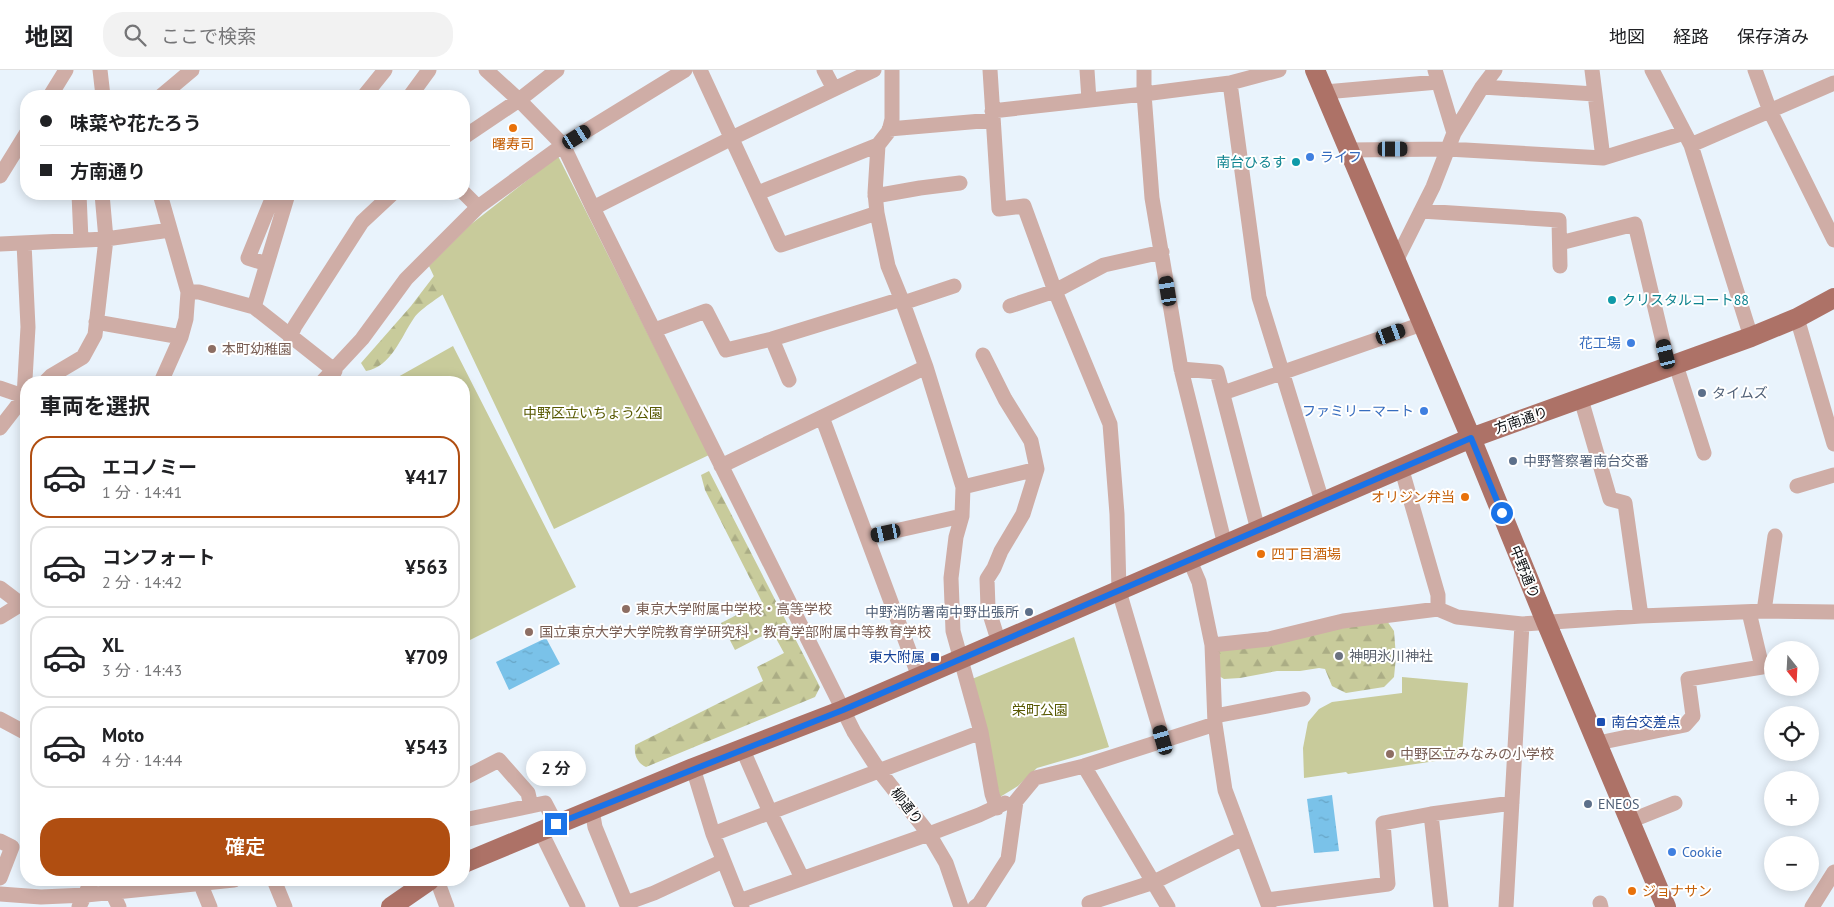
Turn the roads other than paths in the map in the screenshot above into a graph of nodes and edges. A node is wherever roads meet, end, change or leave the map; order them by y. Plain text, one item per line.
1 (66, 70) edge
2 (100, 70) edge
3 (192, 70) edge
4 (385, 70) edge
5 (429, 70) edge
6 (486, 70) edge
7 (557, 70) edge
8 (685, 70) edge
9 (700, 70) edge
10 (824, 70) edge
11 (874, 70) edge
12 (892, 70) edge
13 (990, 70) edge
14 (1087, 70) edge
15 (1144, 70) edge
16 (1279, 70) edge
17 (1315, 70) edge
18 (1495, 70) edge
19 (1592, 70) edge
20 (1652, 70) edge
21 (1756, 70) edge
22 (1436, 76) edge
23 (1230, 83) junction
24 (1834, 83) edge
25 (1482, 86) junction
26 (834, 89) junction
27 (54, 90) edge
28 (102, 90) edge
29 (168, 90) edge
30 (369, 90) edge
31 (414, 90) edge
32 (1324, 92) junction
33 (1144, 94) junction
34 (1595, 94) junction
35 (519, 100) junction
36 (1090, 100) junction
37 (1770, 111) junction
38 (992, 115) junction
39 (890, 129) junction
40 (1454, 132) junction
41 (470, 133) edge
42 (732, 138) junction
43 (20, 144) edge
44 (563, 145) junction
45 (878, 145) junction
46 (1690, 145) junction
47 (1448, 149) junction
48 (1349, 150) junction
49 (1603, 158) junction
50 (0, 176) edge
51 (960, 183) dead end
52 (758, 193) junction
53 (875, 196) junction
54 (470, 199) edge
55 (79, 200) edge
56 (103, 200) edge
57 (162, 200) edge
58 (272, 200) edge
59 (286, 200) edge
60 (386, 200) edge
61 (478, 208) junction
62 (592, 208) junction
63 (1421, 211) junction
64 (877, 213) junction
65 (170, 230) junction
66 (106, 239) junction
67 (82, 240) junction
68 (1834, 240) edge
69 (24, 243) junction
70 (1560, 243) junction
71 (0, 244) edge
72 (1162, 252) junction
73 (1396, 261) junction
74 (267, 264) junction
75 (1560, 266) dead end
76 (954, 286) dead end
77 (1055, 291) junction
78 (188, 292) junction
79 (1834, 298) edge
80 (902, 301) junction
81 (1010, 306) dead end
82 (254, 307) junction
83 (1797, 318) junction
84 (96, 322) junction
85 (1422, 324) junction
86 (660, 328) dead end
87 (181, 337) junction
88 (290, 337) junction
89 (1750, 337) junction
90 (772, 339) junction
91 (983, 355) dead end
92 (1672, 366) junction
93 (926, 367) junction
94 (1181, 369) junction
95 (335, 370) junction
96 (1282, 373) junction
97 (26, 376) edge
98 (51, 376) edge
99 (164, 376) edge
100 (328, 376) edge
101 (789, 380) dead end
102 (0, 388) edge
103 (1223, 393) junction
104 (20, 395) edge
105 (1581, 399) junction
106 (20, 403) edge
107 (822, 417) junction
108 (0, 428) edge
109 (1471, 438) junction
110 (1834, 444) edge
111 (1704, 453) dead end
112 (722, 466) junction
113 (1402, 467) junction
114 (1037, 470) junction
115 (1834, 475) edge
116 (1796, 486) dead end
117 (963, 487) junction
118 (1322, 501) junction
119 (962, 516) junction
120 (1258, 530) junction
121 (1775, 536) dead end
122 (868, 537) junction
123 (1225, 544) junction
124 (1190, 561) junction
125 (0, 588) edge
126 (1119, 591) junction
127 (20, 598) edge
128 (20, 604) edge
129 (1438, 609) junction
130 (1764, 611) junction
131 (1749, 612) junction
132 (1834, 612) edge
133 (1640, 616) junction
134 (0, 617) edge
135 (1546, 622) junction
136 (1515, 623) junction
137 (999, 642) junction
138 (1212, 645) junction
139 (960, 659) junction
140 (919, 677) junction
141 (1303, 699) dead end
142 (843, 710) junction
143 (0, 719) edge
144 (1215, 720) junction
145 (20, 730) edge
146 (982, 732) junction
147 (1163, 740) junction
148 (1598, 743) junction
149 (742, 748) junction
150 (1084, 766) junction
151 (693, 768) junction
152 (880, 772) junction
153 (470, 775) edge
154 (1016, 801) junction
155 (1512, 803) junction
156 (1675, 803) dead end
157 (531, 806) junction
158 (997, 808) junction
159 (592, 810) junction
160 (770, 812) junction
161 (1431, 814) junction
162 (470, 819) edge
163 (1630, 821) junction
164 (548, 827) junction
165 (713, 834) junction
166 (928, 834) junction
167 (1243, 838) junction
168 (0, 841) edge
169 (470, 860) edge
170 (723, 861) junction
171 (1834, 872) edge
172 (0, 878) edge
173 (802, 878) junction
174 (1154, 882) junction
175 (89, 886) edge
176 (168, 886) edge
177 (204, 886) edge
178 (277, 886) edge
179 (422, 886) edge
180 (439, 886) edge
181 (112, 892) junction
182 (0, 894) edge
183 (657, 900) edge
184 (83, 901) edge
185 (1089, 903) dead end
186 (740, 904) edge
187 (1268, 904) edge
188 (628, 905) edge
189 (1663, 906) edge
190 (119, 907) edge
191 (210, 907) edge
192 (286, 907) edge
193 (392, 907) edge
194 (447, 907) edge
195 (578, 907) edge
196 (961, 907) edge
197 (975, 907) edge
198 (1168, 907) edge
199 (1441, 907) edge
200 (1506, 907) edge
201 (1812, 907) edge

1 - 27 street
2 - 28 street
3 - 29 street
4 - 30 street
5 - 31 street
6 - 35 street, 柳通り
7 - 35 street
8 - 44 street
9 - 42 street
10 - 26 street
11 - 26 street
12 - 39 street
13 - 38 street
14 - 36 street
15 - 33 street
16 - 23 street
17 - 32 main road, 中野通り
18 - 25 street
19 - 34 street
20 - 46 street
21 - 37 street
22 - 32 street
22 - 40 street
23 - 33 street
23 - 96 street
24 - 37 street
25 - 34 street
25 - 40 street
26 - 42 street
32 - 48 main road, 中野通り
33 - 36 street
33 - 72 street
34 - 49 street
35 - 41 street
35 - 44 street, 柳通り
36 - 38 street
37 - 46 street
37 - 68 street
38 - 39 street
38 - 77 street
39 - 45 street
40 - 47 street
42 - 52 street
42 - 62 street
43 - 50 street
44 - 61 street
44 - 62 street, 柳通り
45 - 52 street
45 - 53 street
46 - 49 street
46 - 89 street
47 - 48 street
47 - 49 street
47 - 63 street
48 - 73 main road, 中野通り
51 - 53 street
52 - 64 street
53 - 64 street
54 - 61 street
55 - 67 street
56 - 66 street
57 - 65 street
58 - 74 street
59 - 74 street
60 - 88 street
61 - 95 street
62 - 112 street, 柳通り
63 - 70 street
63 - 73 street
64 - 80 street
65 - 66 street
65 - 78 street
66 - 67 street
66 - 84 street
67 - 69 street
69 - 71 street
69 - 97 street
70 - 75 street
70 - 92 street
72 - 77 street
72 - 94 street
73 - 85 main road, 中野通り
74 - 82 street
76 - 80 street
77 - 81 street
77 - 126 street
78 - 82 street
78 - 87 street
79 - 83 main road, 方南通り
80 - 90 street
80 - 93 street
82 - 88 street
83 - 89 main road, 方南通り
83 - 110 street
84 - 87 street
84 - 98 street
85 - 96 street
85 - 109 main road, 中野通り
86 - 90 street
87 - 99 street
88 - 95 street
89 - 92 main road, 方南通り
90 - 101 street
91 - 114 street
92 - 105 main road, 方南通り
92 - 111 street
93 - 107 street
93 - 117 street
94 - 103 street
94 - 123 street
95 - 100 street
96 - 103 street
96 - 118 street
102 - 104 street
103 - 120 street
105 - 109 main road, 方南通り
105 - 133 street
106 - 108 street
107 - 112 street
107 - 122 street
109 - 113 main road, 方南通り
109 - 135 main road, 中野通り
112 - 142 street, 柳通り
113 - 118 main road, 方南通り
113 - 129 street
114 - 117 street
114 - 137 street
115 - 116 street
117 - 119 street
118 - 120 main road, 方南通り
119 - 122 street
119 - 139 street
120 - 123 main road, 方南通り
121 - 130 street
122 - 140 street
123 - 124 main road, 方南通り
124 - 126 main road, 方南通り
124 - 138 street
125 - 127 street
126 - 137 main road, 方南通り
126 - 147 street
128 - 134 street
129 - 136 street
129 - 138 street
130 - 131 street
130 - 132 street
131 - 133 street
131 - 148 street
133 - 135 street
135 - 136 street
135 - 148 main road, 中野通り
136 - 155 street
137 - 139 main road, 方南通り
138 - 144 street
139 - 140 main road, 方南通り
139 - 146 street
140 - 142 main road, 方南通り
141 - 144 street
142 - 149 main road, 方南通り
142 - 152 street, 柳通り
143 - 145 street
144 - 147 street
144 - 167 street
146 - 152 street
146 - 158 street
147 - 150 street
148 - 163 main road, 中野通り
149 - 151 main road, 方南通り
149 - 160 street
150 - 154 street
150 - 174 street
151 - 159 main road, 方南通り
151 - 165 street
152 - 160 street
152 - 166 street, 柳通り
153 - 157 street
154 - 158 street
154 - 197 street
155 - 161 street
155 - 200 street
156 - 163 street
157 - 162 street
157 - 164 street
158 - 166 street
159 - 164 main road, 方南通り
159 - 188 street
160 - 165 street
160 - 173 street
161 - 187 street
161 - 199 street
163 - 189 main road, 中野通り
164 - 169 main road, 方南通り
164 - 195 street
165 - 170 street
166 - 173 street
166 - 196 street, 柳通り
167 - 174 street
167 - 187 street
168 - 172 street
170 - 183 street
170 - 186 street
171 - 201 street
173 - 186 street
174 - 185 street
174 - 198 street
175 - 184 street
176 - 181 street
177 - 191 street
178 - 192 street
179 - 193 main road
180 - 194 street
181 - 184 street
181 - 190 street
182 - 184 street
183 - 188 street

